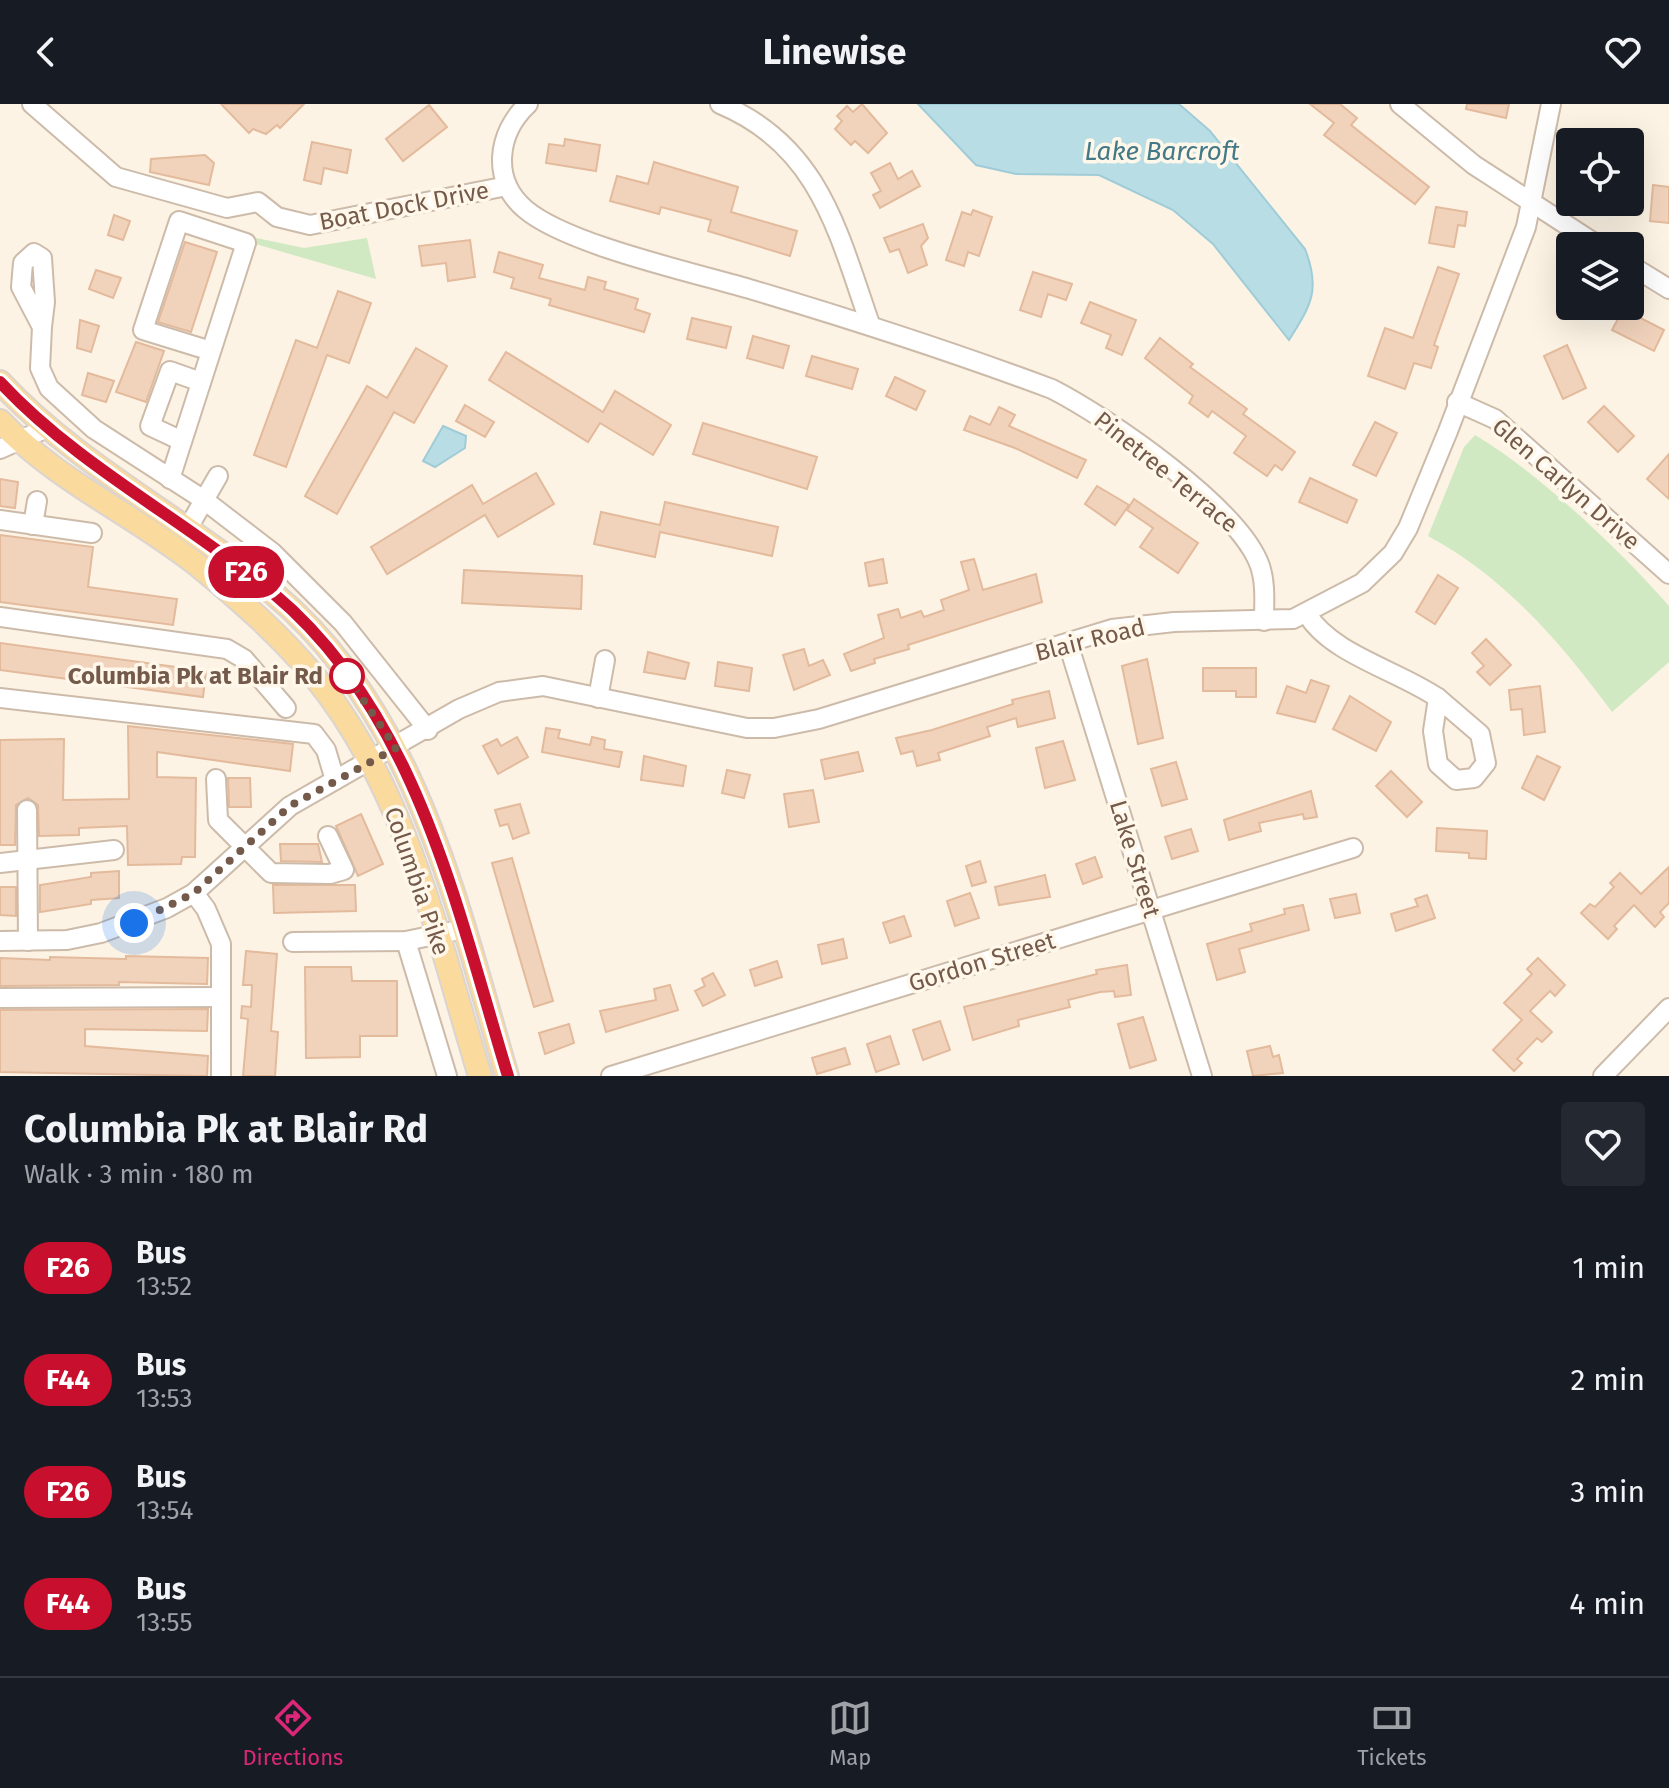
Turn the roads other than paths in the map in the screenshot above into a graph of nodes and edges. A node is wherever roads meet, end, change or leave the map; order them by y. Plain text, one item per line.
1 (32, 104) edge
2 (528, 104) edge
3 (720, 104) edge
4 (1400, 104) edge
5 (1551, 104) edge
6 (507, 186) junction
7 (1532, 204) junction
8 (1577, 232) edge
9 (1644, 274) edge
10 (1669, 289) edge
11 (870, 324) junction
12 (42, 327) dead end
13 (211, 351) junction
14 (0, 382) edge
15 (201, 382) junction
16 (1457, 402) junction
17 (0, 421) edge
18 (47, 428) junction
19 (182, 441) junction
20 (117, 444) junction
21 (10, 445) edge
22 (101, 467) junction
23 (218, 476) dead end
24 (170, 479) junction
25 (204, 500) junction
26 (37, 501) dead end
27 (0, 520) edge
28 (33, 525) junction
29 (188, 528) junction
30 (92, 533) dead end
31 (1669, 574) edge
32 (1307, 614) junction
33 (0, 617) edge
34 (1264, 621) junction
35 (1068, 643) junction
36 (605, 660) dead end
37 (0, 698) edge
38 (598, 698) junction
39 (1438, 698) dead end
40 (286, 708) dead end
41 (428, 730) junction
42 (396, 748) junction
43 (369, 762) junction
44 (216, 779) dead end
45 (335, 780) junction
46 (27, 810) dead end
47 (328, 836) dead end
48 (244, 847) junction
49 (1353, 848) dead end
50 (114, 850) dead end
51 (28, 862) junction
52 (0, 863) edge
53 (194, 893) junction
54 (1151, 910) junction
55 (464, 929) junction
56 (437, 935) junction
57 (0, 941) edge
58 (28, 941) junction
59 (406, 941) junction
60 (293, 942) dead end
61 (221, 997) junction
62 (0, 998) edge
63 (1669, 1008) edge
64 (221, 1076) edge
65 (447, 1076) edge
66 (480, 1076) edge
67 (507, 1076) edge
68 (611, 1076) edge
69 (1202, 1076) edge
70 (1603, 1076) edge

1 - 6 street, Boat Dock Drive
2 - 6 street
3 - 11 street
4 - 7 street
5 - 7 street, Blair Road
6 - 11 street, Pinetree Terrace
7 - 8 street
7 - 16 street, Blair Road
9 - 10 street
11 - 34 street, Pinetree Terrace
12 - 20 street
13 - 13 street
13 - 15 street
14 - 18 main road, Columbia Pike
15 - 19 street
15 - 19 street
16 - 31 street, Glen Carlyn Drive
16 - 32 street, Blair Road
17 - 21 main road, Columbia Pike
18 - 21 street
18 - 22 main road, Columbia Pike
19 - 24 street
20 - 22 street
20 - 24 street
21 - 43 main road, Columbia Pike
22 - 29 main road, Columbia Pike
23 - 25 street
24 - 25 street
25 - 29 street
25 - 41 street
26 - 28 street
27 - 28 street
28 - 30 street
29 - 42 main road, Columbia Pike
32 - 34 street, Blair Road
32 - 39 street
33 - 40 street
34 - 35 street, Blair Road
35 - 38 street, Blair Road
35 - 54 street, Lake Street
36 - 38 street
37 - 45 street
38 - 41 street, Blair Road
41 - 42 street, Blair Road
42 - 43 street, Blair Road
42 - 55 main road, Columbia Pike
43 - 45 street, Blair Road
43 - 56 main road, Columbia Pike
44 - 48 street
45 - 48 street, Blair Road
46 - 51 street
47 - 48 street
48 - 53 street, Blair Road
49 - 54 street, Gordon Street
50 - 51 street
51 - 52 street
51 - 58 street
53 - 58 street, Blair Road
53 - 61 street
54 - 68 street, Gordon Street
54 - 69 street, Lake Street
55 - 56 street
55 - 67 main road, Columbia Pike
56 - 59 street
56 - 66 main road, Columbia Pike
57 - 58 street, Blair Road
59 - 60 street
59 - 65 street
61 - 62 street
61 - 64 street
63 - 70 street

